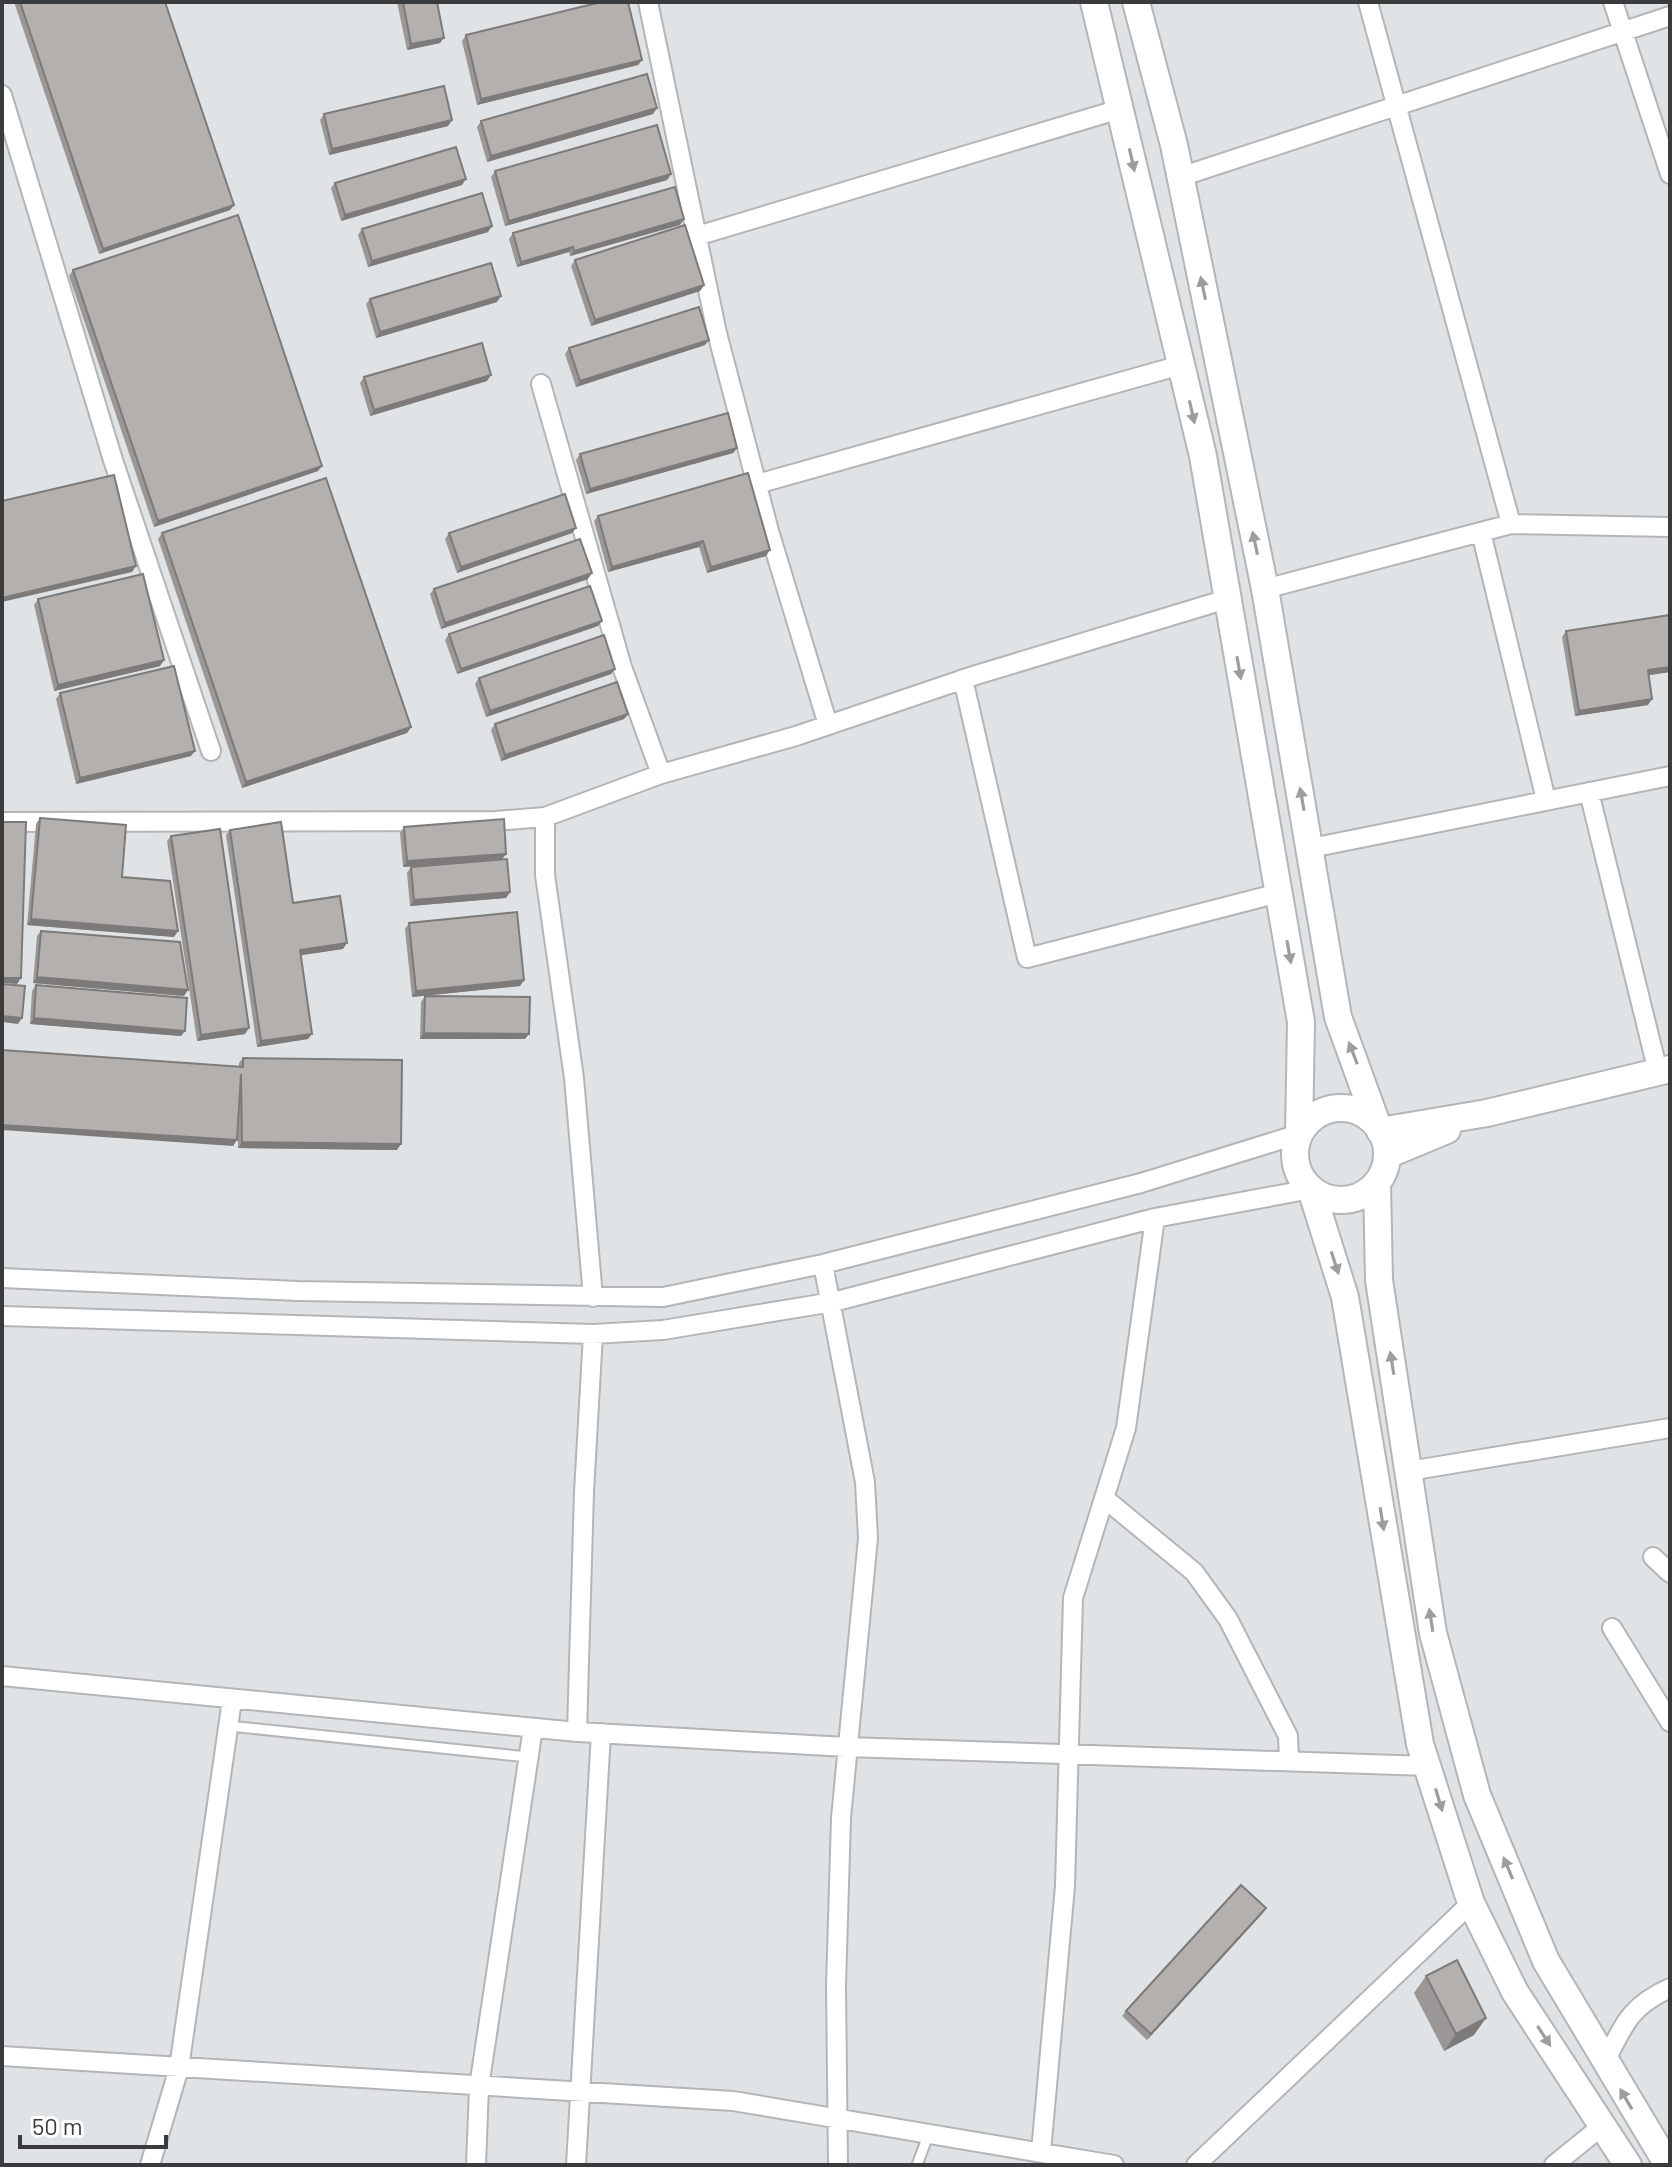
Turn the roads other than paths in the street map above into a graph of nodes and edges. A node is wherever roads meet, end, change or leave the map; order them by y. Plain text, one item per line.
1 (648, 2) edge
2 (1094, 2) edge
3 (1136, 2) edge
4 (1368, 2) edge
5 (1613, 2) edge
6 (1670, 16) edge
7 (1622, 32) junction
8 (2, 95) edge
9 (1395, 106) junction
10 (1120, 109) junction
11 (1670, 174) edge
12 (1180, 177) junction
13 (697, 236) junction
14 (1181, 365) junction
15 (541, 384) dead end
16 (757, 484) junction
17 (1511, 524) junction
18 (1670, 527) edge
19 (1481, 532) junction
20 (1265, 589) junction
21 (1227, 599) junction
22 (963, 679) junction
23 (828, 725) junction
24 (211, 751) dead end
25 (661, 774) junction
26 (1670, 776) edge
27 (1589, 792) junction
28 (1546, 800) junction
29 (545, 817) junction
30 (2, 822) edge
31 (1311, 848) junction
32 (1279, 893) junction
33 (1664, 1071) edge
34 (1299, 1134) junction
35 (1381, 1138) junction
36 (1377, 1183) junction
37 (1311, 1189) junction
38 (1155, 1218) junction
39 (823, 1264) junction
40 (2, 1278) edge
41 (593, 1297) junction
42 (833, 1302) junction
43 (2, 1316) edge
44 (593, 1334) junction
45 (1669, 1431) edge
46 (1409, 1471) junction
47 (1104, 1498) junction
48 (1653, 1557) dead end
49 (1670, 1573) edge
50 (1612, 1628) dead end
51 (2, 1676) edge
52 (232, 1700) junction
53 (1670, 1722) edge
54 (229, 1726) junction
55 (533, 1728) junction
56 (577, 1732) junction
57 (601, 1733) junction
58 (846, 1747) junction
59 (1068, 1755) junction
60 (528, 1757) junction
61 (1289, 1761) junction
62 (1428, 1766) junction
63 (1471, 1903) junction
64 (1670, 1988) edge
65 (2, 2056) edge
66 (1605, 2062) junction
67 (179, 2068) junction
68 (479, 2087) junction
69 (579, 2092) junction
70 (838, 2118) junction
71 (1602, 2126) junction
72 (929, 2133) junction
73 (1041, 2152) junction
74 (1666, 2155) edge
75 (150, 2165) edge
76 (476, 2165) edge
77 (576, 2165) edge
78 (838, 2165) edge
79 (917, 2165) edge
80 (1114, 2165) edge
81 (1196, 2165) edge
82 (1554, 2165) edge
83 (1628, 2165) edge

1 - 13 street
2 - 10 main road
3 - 12 main road
4 - 9 street
5 - 7 street
6 - 7 street
7 - 9 street
7 - 11 street
8 - 24 street
9 - 12 street
9 - 17 street
10 - 13 street
10 -> 14 main road
20 -> 12 main road
13 - 16 street
14 - 16 street
14 -> 21 main road
15 - 25 street
16 - 23 street
17 - 18 street
17 - 19 street
19 - 20 street
19 - 28 street
31 -> 20 main road
21 - 22 street
21 -> 32 main road
22 - 23 street
22 - 32 street
23 - 25 street
25 - 29 street
26 - 27 street
27 - 28 street
27 - 33 street
28 - 31 street
29 - 30 street
29 - 41 street
35 -> 31 main road
32 -> 34 main road
33 - 35 main road
34 - 35 main road
34 - 37 main road
34 - 39 street
35 - 36 main road
36 - 37 main road
46 -> 36 main road
37 - 38 street
37 -> 62 main road
38 - 42 street
38 - 47 street
39 - 41 street
39 - 42 street
40 - 41 street
42 - 44 street
42 - 58 street
43 - 44 street
44 - 56 street
45 - 46 street
66 -> 46 main road
47 - 59 street
47 - 61 street
48 - 49 street
50 - 53 street
51 - 52 street
52 - 54 street
52 - 55 street
54 - 60 lane
54 - 67 street
55 - 56 street
55 - 60 street
56 - 57 street
57 - 58 street
57 - 69 street
58 - 59 street
58 - 70 street
59 - 61 street
59 - 73 street
60 - 68 street
61 - 62 street
62 -> 63 main road
63 -> 71 main road
63 - 81 street
64 - 66 street
65 - 67 street
74 -> 66 main road
67 - 68 street
67 - 75 street
68 - 69 street
68 - 76 street
69 - 70 street
69 - 77 street
70 - 72 street
70 - 78 street
71 - 82 street
71 - 83 main road
72 - 73 street
72 - 79 lane
73 - 80 street

